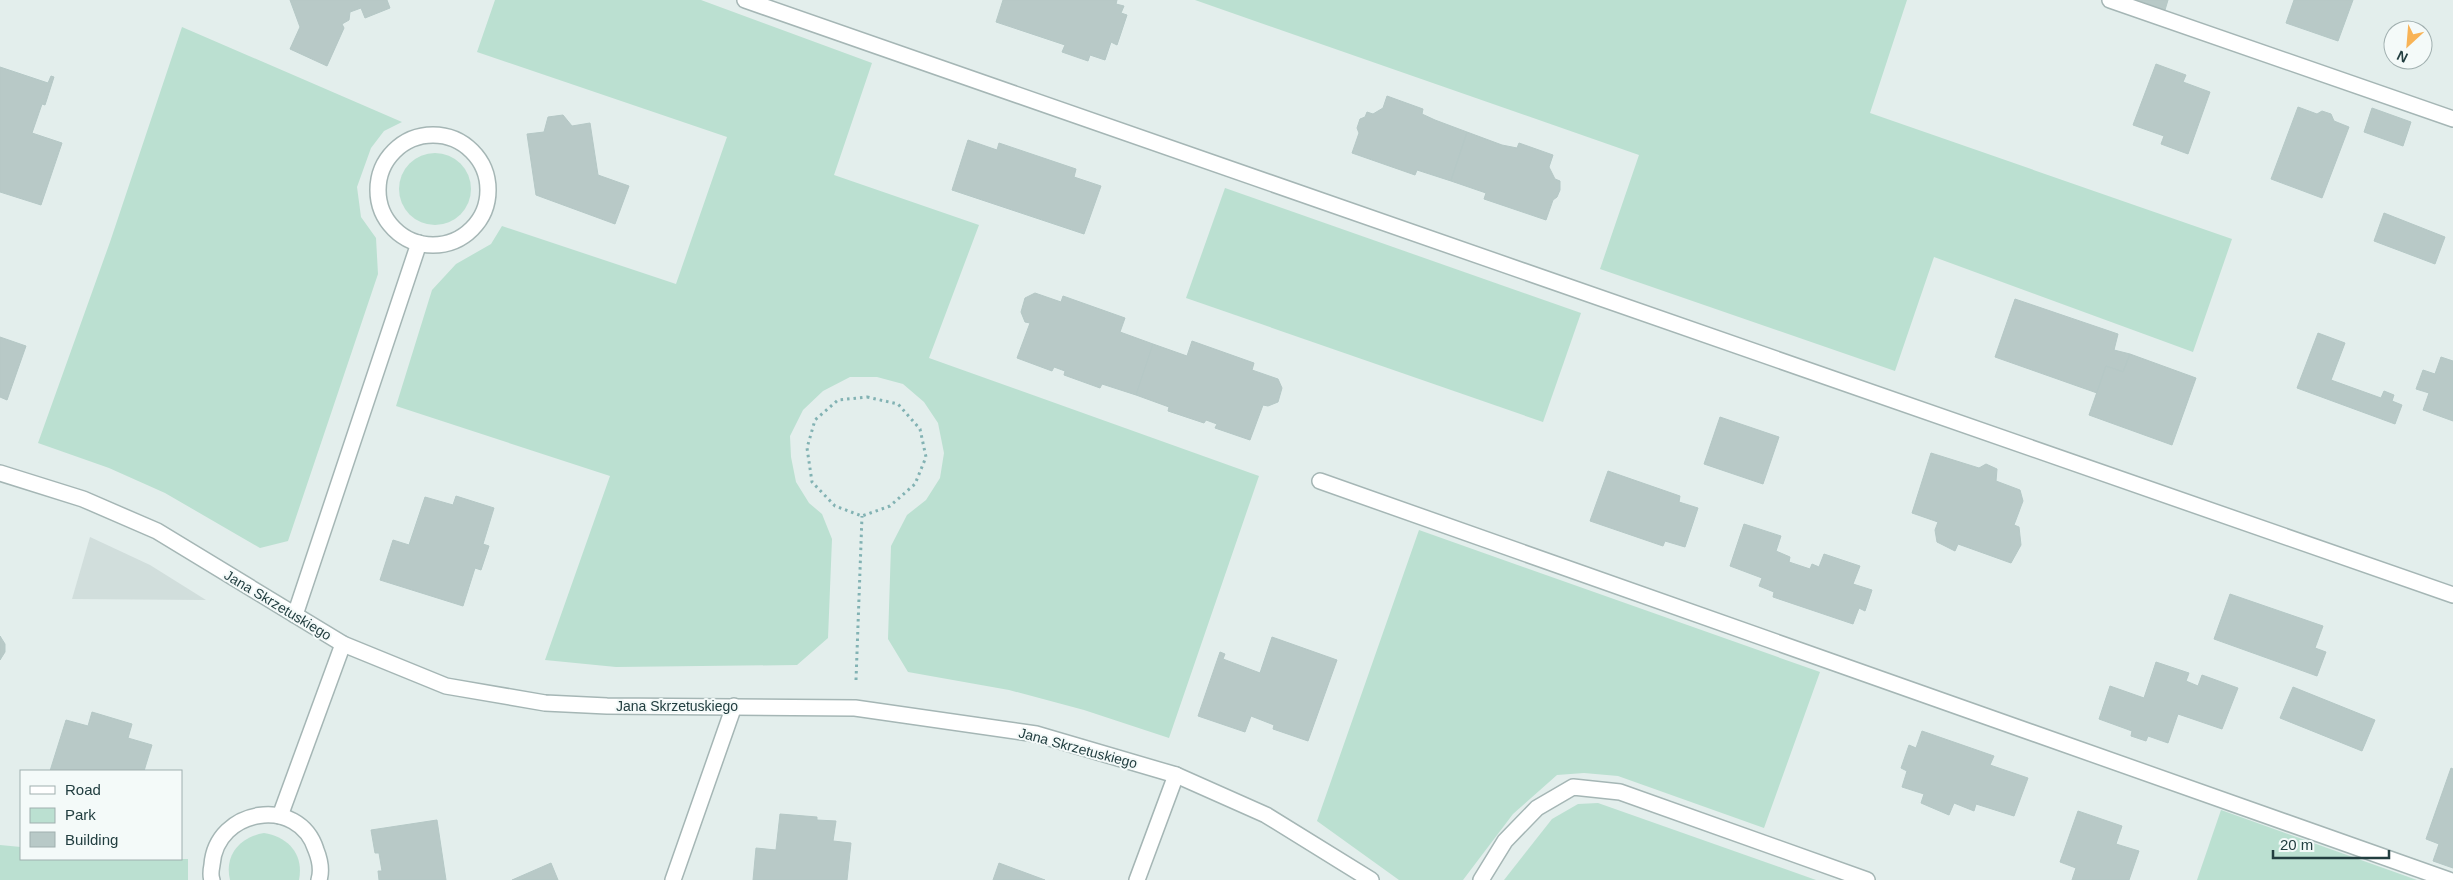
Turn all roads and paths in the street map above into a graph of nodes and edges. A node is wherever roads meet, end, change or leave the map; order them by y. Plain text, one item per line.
1 (745, 0) edge
2 (2110, 0) edge
3 (2453, 119) edge
4 (420, 243) junction
5 (0, 473) edge
6 (1320, 481) dead end
7 (862, 516) junction
8 (2453, 595) edge
9 (295, 616) junction
10 (343, 644) junction
11 (734, 706) junction
12 (854, 708) junction
13 (1176, 775) junction
14 (280, 816) junction
15 (212, 880) edge
16 (319, 880) edge
17 (674, 880) edge
18 (1137, 880) edge
19 (1372, 880) edge
20 (1481, 880) edge
21 (1866, 880) edge
22 (2450, 880) edge

1 - 8 street
2 - 3 street
4 - 4 street
4 - 9 street
5 - 9 street, Jana Skrzetuskiego
6 - 22 street
7 - 7 path
7 - 12 path
9 - 10 street, Jana Skrzetuskiego
10 - 11 street, Jana Skrzetuskiego
10 - 14 street
11 - 12 street, Jana Skrzetuskiego
11 - 17 street
12 - 13 street, Jana Skrzetuskiego
13 - 18 street
13 - 19 street, Jana Skrzetuskiego
14 - 15 street
14 - 16 street
20 - 21 street

